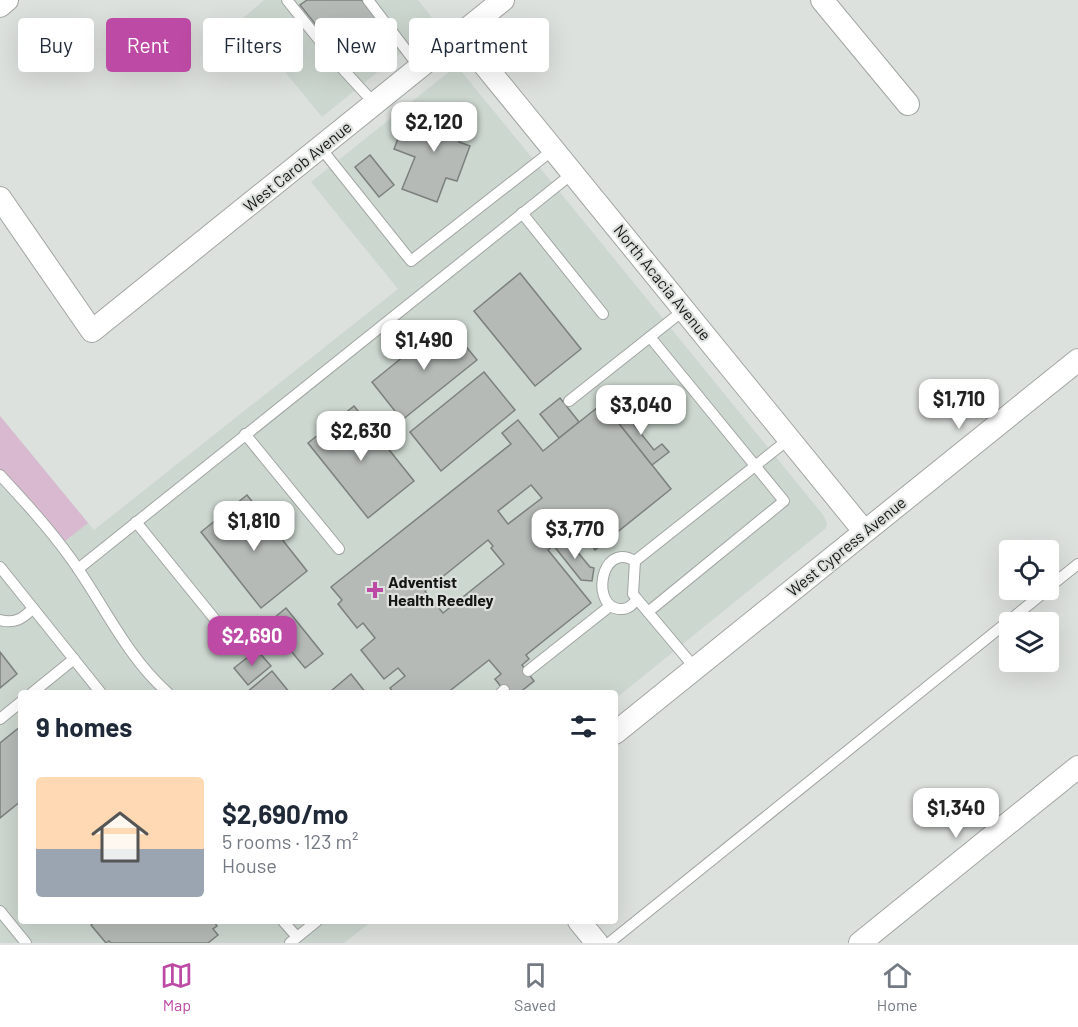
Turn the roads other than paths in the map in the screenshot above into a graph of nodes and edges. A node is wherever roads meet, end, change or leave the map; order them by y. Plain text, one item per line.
1 (7, 0) edge
2 (287, 0) edge
3 (368, 0) edge
4 (503, 0) edge
5 (822, 0) edge
6 (0, 6) edge
7 (382, 18) edge
8 (481, 18) edge
9 (315, 35) edge
10 (397, 37) edge
11 (409, 53) edge
12 (345, 72) edge
13 (414, 72) edge
14 (491, 72) edge
15 (374, 104) junction
16 (908, 104) dead end
17 (320, 147) junction
18 (554, 149) junction
19 (573, 172) junction
20 (0, 198) edge
21 (522, 213) junction
22 (685, 309) junction
23 (603, 314) dead end
24 (650, 337) junction
25 (1078, 360) edge
26 (569, 401) dead end
27 (245, 434) junction
28 (789, 439) junction
29 (755, 466) junction
30 (0, 475) edge
31 (136, 522) junction
32 (864, 531) junction
33 (339, 549) dead end
34 (634, 561) junction
35 (1078, 564) edge
36 (78, 569) junction
37 (2, 573) edge
38 (1059, 580) edge
39 (637, 599) junction
40 (1034, 600) edge
41 (610, 606) junction
42 (33, 608) junction
43 (648, 612) junction
44 (0, 620) edge
45 (230, 638) dead end
46 (74, 659) junction
47 (695, 668) junction
48 (528, 671) dead end
49 (36, 690) edge
50 (99, 690) edge
51 (165, 690) edge
52 (18, 704) edge
53 (0, 719) edge
54 (618, 731) edge
55 (1078, 767) edge
56 (0, 911) edge
57 (285, 924) edge
58 (313, 924) edge
59 (581, 924) edge
60 (293, 940) edge
61 (26, 943) edge
62 (597, 943) edge
63 (609, 943) edge
64 (860, 943) edge

1 - 6 street
2 - 9 lane
3 - 7 lane
4 - 8 street, West Carob Avenue
5 - 16 street
10 - 11 lane
12 - 15 lane
13 - 15 street, West Carob Avenue
14 - 18 street, North Acacia Avenue
15 - 17 street, West Carob Avenue
17 - 18 lane
17 - 20 street, West Carob Avenue
18 - 19 street, North Acacia Avenue
19 - 21 lane
19 - 22 street, North Acacia Avenue
21 - 23 lane
21 - 27 lane
22 - 24 lane
22 - 28 street, North Acacia Avenue
24 - 26 lane
24 - 29 lane
25 - 32 street, West Cypress Avenue
27 - 31 lane
27 - 33 lane
28 - 29 lane
28 - 32 street, North Acacia Avenue
29 - 34 lane
29 - 43 lane
30 - 36 lane
31 - 36 lane
31 - 45 lane
32 - 47 street, West Cypress Avenue
34 - 39 lane
34 - 41 lane
35 - 38 lane
36 - 51 lane
37 - 42 lane
39 - 41 lane
39 - 43 lane
40 - 63 lane
41 - 48 lane
42 - 44 lane
42 - 46 lane
43 - 47 lane
46 - 49 lane
46 - 50 lane
47 - 54 street, West Cypress Avenue
52 - 53 lane
55 - 64 street
56 - 61 lane
57 - 60 lane
58 - 60 lane
59 - 62 street

